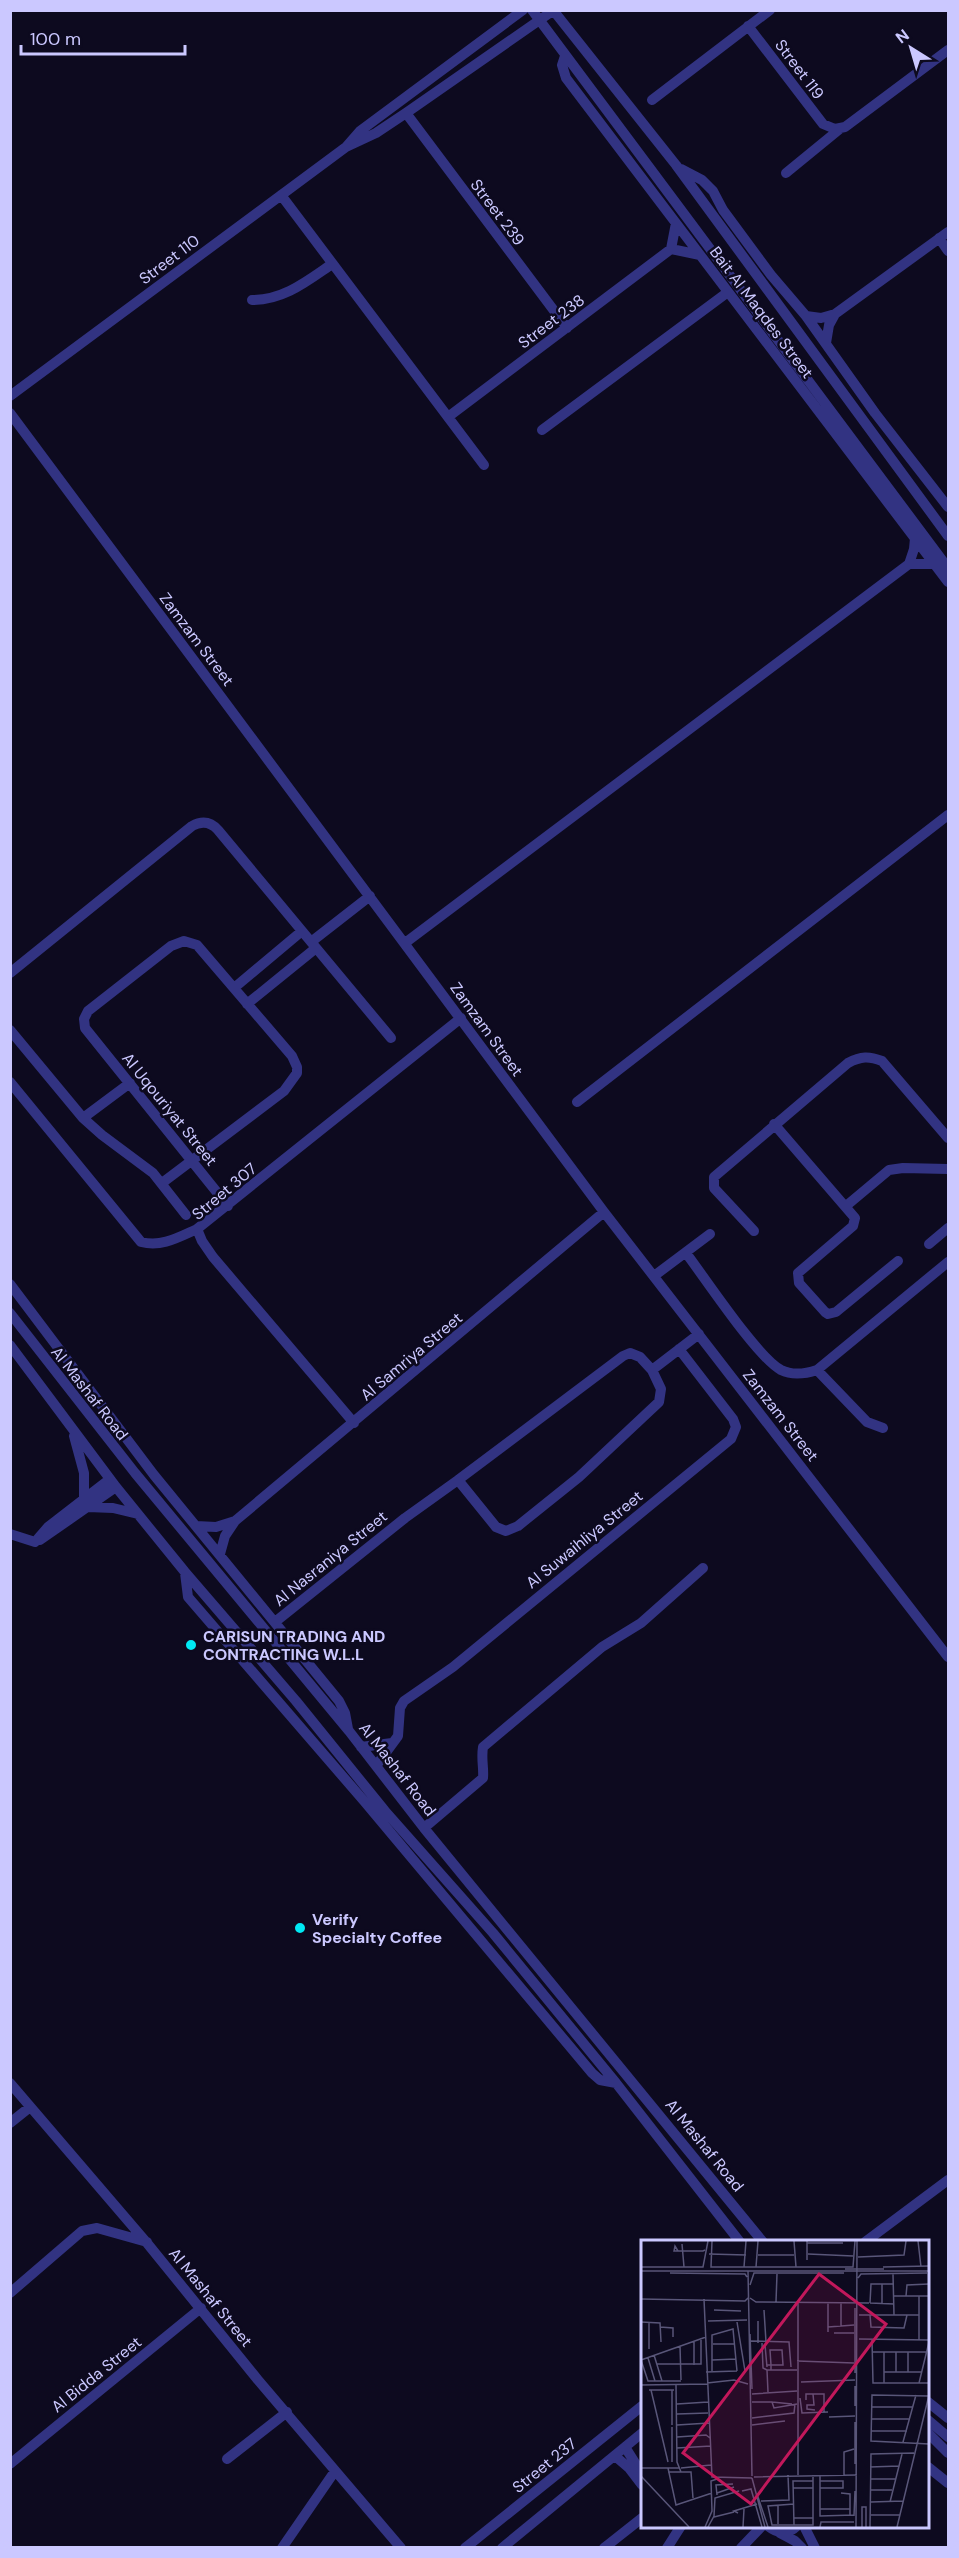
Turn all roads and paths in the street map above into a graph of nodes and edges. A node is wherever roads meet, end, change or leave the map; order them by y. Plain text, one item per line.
1 (523, 10) edge
2 (770, 10) edge
3 (553, 11) edge
4 (536, 15) edge
5 (748, 26) junction
6 (948, 50) edge
7 (565, 56) junction
8 (652, 100) dead end
9 (406, 113) junction
10 (841, 128) junction
11 (346, 147) junction
12 (676, 165) junction
13 (786, 173) dead end
14 (281, 195) junction
15 (676, 223) junction
16 (944, 235) edge
17 (671, 249) junction
18 (948, 251) edge
19 (700, 255) junction
20 (332, 264) junction
21 (728, 292) junction
22 (252, 300) dead end
23 (835, 314) junction
24 (807, 316) junction
25 (567, 328) junction
26 (826, 343) junction
27 (848, 372) junction
28 (10, 396) edge
29 (855, 410) junction
30 (10, 412) edge
31 (448, 417) junction
32 (542, 430) dead end
33 (484, 465) dead end
34 (891, 499) junction
35 (948, 507) edge
36 (948, 536) edge
37 (915, 538) junction
38 (909, 564) junction
39 (935, 564) junction
40 (948, 568) edge
41 (948, 582) edge
42 (948, 815) edge
43 (370, 896) junction
44 (302, 931) junction
45 (405, 943) junction
46 (313, 945) junction
47 (10, 973) edge
48 (234, 988) junction
49 (247, 1004) junction
50 (461, 1018) junction
51 (10, 1030) edge
52 (392, 1038) dead end
53 (10, 1082) edge
54 (130, 1083) junction
55 (577, 1102) dead end
56 (83, 1118) junction
57 (774, 1124) junction
58 (948, 1138) edge
59 (192, 1160) junction
60 (948, 1169) edge
61 (162, 1183) junction
62 (228, 1206) junction
63 (846, 1206) junction
64 (604, 1212) junction
65 (186, 1215) dead end
66 (948, 1228) edge
67 (197, 1229) junction
68 (754, 1231) dead end
69 (710, 1234) dead end
70 (929, 1245) dead end
71 (686, 1253) junction
72 (898, 1262) dead end
73 (948, 1263) edge
74 (654, 1276) junction
75 (10, 1284) edge
76 (10, 1313) edge
77 (699, 1334) junction
78 (55, 1342) junction
79 (10, 1345) edge
80 (679, 1349) junction
81 (652, 1370) junction
82 (817, 1370) junction
83 (55, 1373) junction
84 (354, 1423) junction
85 (883, 1428) dead end
86 (73, 1430) junction
87 (459, 1480) junction
88 (113, 1483) junction
89 (86, 1503) junction
90 (138, 1514) junction
91 (235, 1521) junction
92 (196, 1526) junction
93 (10, 1534) edge
94 (220, 1554) junction
95 (703, 1569) dead end
96 (275, 1622) junction
97 (948, 1657) edge
98 (349, 1731) junction
99 (392, 1743) junction
100 (361, 1748) junction
101 (376, 1766) junction
102 (424, 1828) junction
103 (10, 2083) edge
104 (30, 2107) junction
105 (10, 2123) edge
106 (948, 2180) edge
107 (739, 2240) edge
108 (763, 2240) edge
109 (866, 2240) edge
110 (147, 2242) junction
111 (10, 2292) edge
112 (201, 2308) junction
113 (929, 2404) edge
114 (641, 2407) edge
115 (287, 2412) junction
116 (948, 2418) edge
117 (929, 2423) edge
118 (641, 2434) edge
119 (929, 2435) edge
120 (948, 2437) edge
121 (625, 2447) junction
122 (948, 2453) edge
123 (615, 2456) junction
124 (227, 2459) dead end
125 (10, 2464) edge
126 (929, 2469) edge
127 (335, 2471) junction
128 (641, 2472) edge
129 (948, 2483) edge
130 (641, 2484) edge
131 (641, 2518) edge
132 (680, 2528) edge
133 (760, 2528) edge
134 (771, 2528) edge
135 (794, 2528) edge
136 (805, 2528) edge
137 (780, 2533) junction
138 (282, 2547) edge
139 (401, 2547) edge
140 (465, 2547) edge
141 (502, 2547) edge
142 (604, 2547) edge
143 (667, 2547) edge
144 (741, 2547) edge
145 (802, 2547) edge
146 (815, 2547) edge

1 - 11 street, Street 110
2 - 5 street
3 - 4 street, Street 110
3 - 12 street, Bait Al Maqdes Street
4 - 7 street, Bait Al Maqdes Street
4 - 9 street, Street 110
5 - 8 street
5 - 10 street, Street 119
6 - 10 street
7 - 15 street, Bait Al Maqdes Street
7 - 34 street, Bait Al Maqdes Street
9 - 11 street, Street 110
9 - 25 street, Street 239
10 - 13 street
11 - 14 street, Street 110
12 - 24 street, Bait Al Maqdes Street
12 - 29 street, Bait Al Maqdes Street
14 - 20 street
14 - 28 street, Street 110
15 - 17 street
15 - 19 street, Bait Al Maqdes Street
16 - 18 street
16 - 23 street
17 - 19 street
17 - 25 street, Street 238
19 - 21 street, Bait Al Maqdes Street
20 - 22 street
20 - 31 street
21 - 32 street
21 - 34 street, Bait Al Maqdes Street
23 - 24 street
23 - 26 street
24 - 26 street, Bait Al Maqdes Street
25 - 31 street, Street 238
26 - 27 street, Bait Al Maqdes Street
27 - 29 street
27 - 35 street, Bait Al Maqdes Street
29 - 36 street, Bait Al Maqdes Street
30 - 43 street, Zamzam Street
31 - 33 street
34 - 37 street, Bait Al Maqdes Street
34 - 40 street, Bait Al Maqdes Street
37 - 38 street
37 - 39 street, Bait Al Maqdes Street
38 - 39 street
38 - 45 street
39 - 41 street, Bait Al Maqdes Street
42 - 55 street
43 - 45 street, Zamzam Street
43 - 46 street
44 - 46 street
44 - 47 street
44 - 48 street
45 - 50 street, Zamzam Street
46 - 49 street
46 - 52 street
48 - 49 street
48 - 54 street, Al Uqouriyat Street
49 - 59 street
50 - 62 street, Street 307
50 - 64 street, Zamzam Street
51 - 56 street
53 - 67 street
54 - 56 street
54 - 59 street, Al Uqouriyat Street
56 - 61 street
57 - 58 street
57 - 63 street
57 - 68 street
59 - 61 street
59 - 62 street, Al Uqouriyat Street
60 - 63 street
61 - 65 street
62 - 67 street, Street 307
63 - 72 street
64 - 74 street, Zamzam Street
64 - 84 street, Al Samriya Street
66 - 70 street
67 - 84 street, Street 307
69 - 71 street
71 - 74 street
71 - 82 street
73 - 82 street
74 - 77 street, Zamzam Street
75 - 78 street, Al Mashaf Road
76 - 83 street, Al Mashaf Road
77 - 80 street
77 - 97 street, Zamzam Street
78 - 83 street
78 - 92 street, Al Mashaf Road
79 - 86 street, Al Mashaf Road
80 - 81 street
80 - 99 street, Al Suwaihliya Street
81 - 87 street, Al Nasraniya Street
81 - 87 street
82 - 85 street
83 - 98 street, Al Mashaf Road
84 - 91 street, Al Samriya Street
86 - 88 street, Al Mashaf Road
86 - 89 street
87 - 96 street, Al Nasraniya Street
88 - 89 street
88 - 90 street, Al Mashaf Road
89 - 90 street
89 - 93 street
90 - 107 street, Al Mashaf Road
91 - 92 street, Al Samriya Street
91 - 94 street, Al Samriya Street
92 - 94 street, Al Mashaf Road
94 - 96 street, Al Mashaf Road
95 - 102 street
96 - 98 street, Al Mashaf Road
98 - 100 street, Al Mashaf Road
99 - 100 street
99 - 101 street, Al Suwaihliya Street
100 - 101 street, Al Mashaf Road
101 - 102 street, Al Mashaf Road
102 - 108 street, Al Mashaf Road
103 - 104 street, Al Mashaf Street
104 - 105 street
104 - 110 street, Al Mashaf Street
106 - 109 street
110 - 111 street
110 - 112 street, Al Mashaf Street
112 - 115 street, Al Mashaf Street
112 - 125 street, Al Bidda Street
113 - 116 street
114 - 140 street, Street 237
115 - 124 street
115 - 127 street, Al Mashaf Street
117 - 120 street
118 - 121 street
119 - 122 street
121 - 123 street
121 - 128 street
123 - 130 street
123 - 141 street
126 - 129 street
127 - 138 street
127 - 139 street, Al Mashaf Street
131 - 142 street
132 - 143 street
133 - 144 street
134 - 137 street
135 - 137 street
136 - 146 street
137 - 145 street

